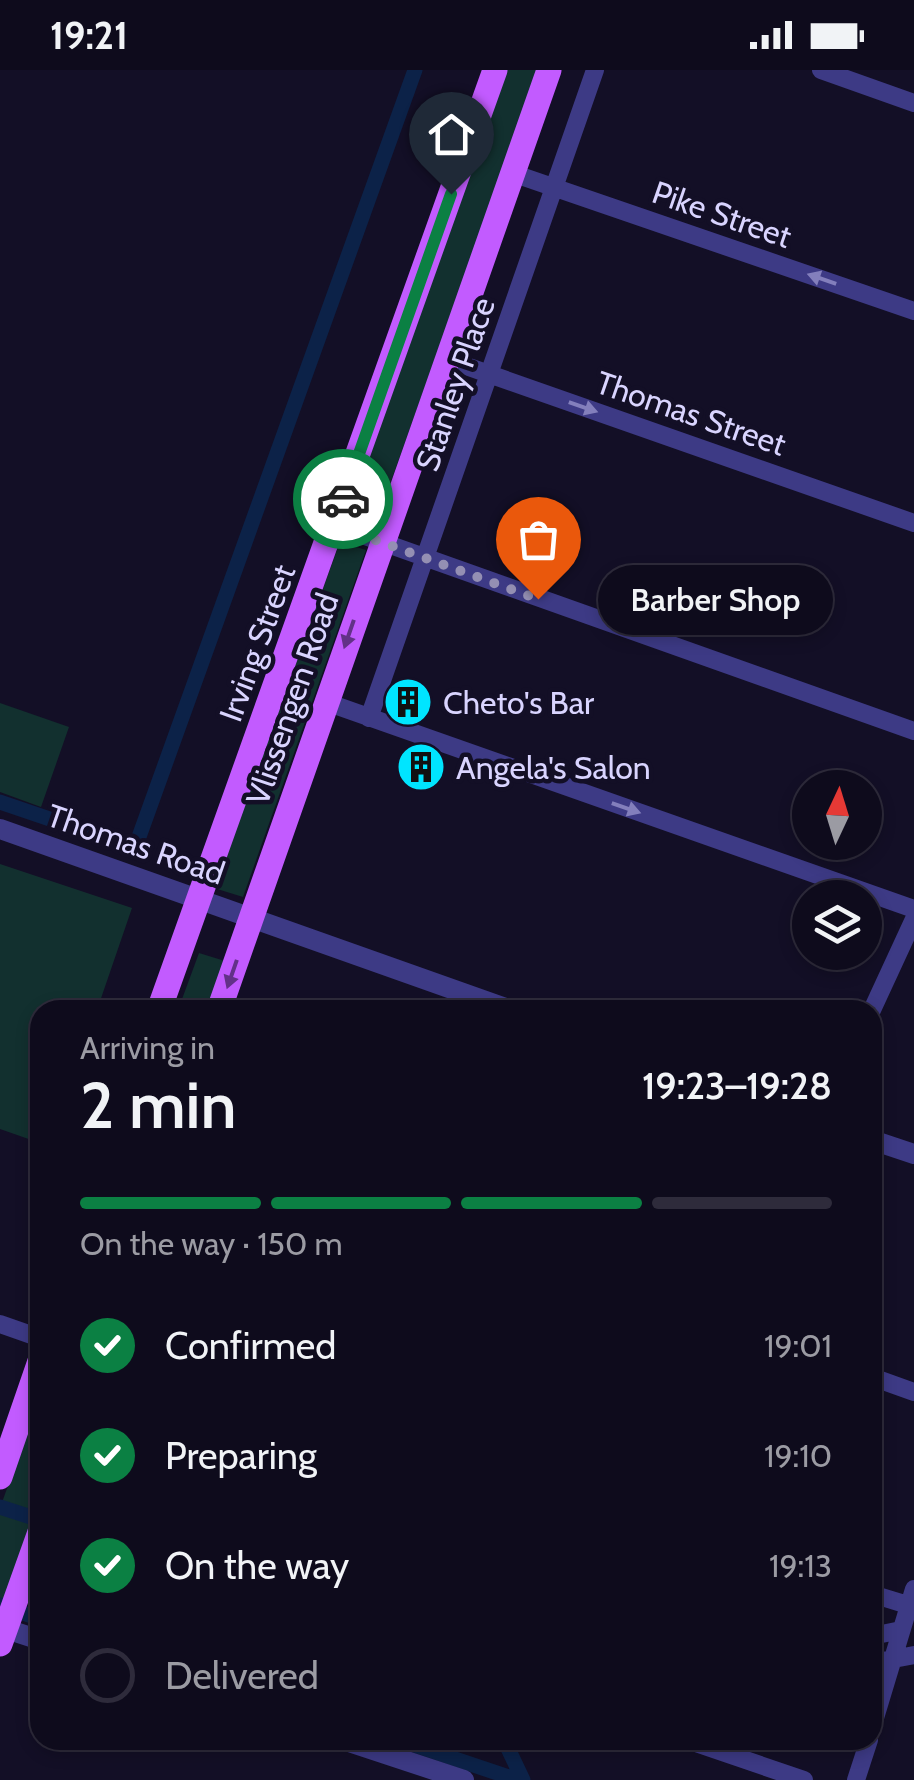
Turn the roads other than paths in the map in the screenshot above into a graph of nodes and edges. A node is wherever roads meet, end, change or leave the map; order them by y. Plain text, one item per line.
1 (495, 70) edge
2 (549, 70) edge
3 (595, 70) edge
4 (821, 70) edge
5 (914, 103) edge
6 (512, 174) junction
7 (554, 188) junction
8 (914, 311) edge
9 (449, 360) junction
10 (491, 375) junction
11 (914, 523) edge
12 (334, 525) junction
13 (381, 542) junction
14 (425, 559) junction
15 (326, 702) junction
16 (370, 718) junction
17 (914, 731) edge
18 (0, 829) edge
19 (200, 899) junction
20 (914, 910) edge
21 (252, 916) junction
22 (914, 919) edge
23 (163, 1000) edge
24 (223, 1000) edge
25 (483, 1000) edge
26 (877, 1000) edge
27 (882, 1143) edge
28 (914, 1154) edge
29 (0, 1324) edge
30 (30, 1334) edge
31 (882, 1381) edge
32 (30, 1390) edge
33 (914, 1392) edge
34 (0, 1477) edge
35 (30, 1559) edge
36 (882, 1596) edge
37 (912, 1601) edge
38 (902, 1630) junction
39 (2, 1633) edge
40 (882, 1634) edge
41 (30, 1638) edge
42 (914, 1654) edge
43 (894, 1660) junction
44 (882, 1662) edge
45 (882, 1697) edge
46 (372, 1750) edge
47 (717, 1750) edge
48 (866, 1750) edge
49 (464, 1780) edge
50 (804, 1780) edge
51 (856, 1780) edge

1 - 12 main road, Irving Street
2 - 6 main road, Vlissengen Road
3 - 7 street, Stanley Place
4 - 5 street
6 - 7 street, Pike Street
6 - 9 main road, Vlissengen Road
8 -> 7 street, Pike Street
7 - 10 street, Stanley Place
9 - 10 street, Thomas Street
9 - 13 main road, Vlissengen Road
10 -> 11 street, Thomas Street
10 - 14 street, Stanley Place
12 - 13 street
12 - 19 main road, Irving Street
13 - 14 street
13 -> 15 main road, Vlissengen Road
14 - 16 street, Stanley Place
14 - 17 street
15 - 16 street
15 - 21 main road, Vlissengen Road
16 -> 20 street
18 - 19 street, Thomas Road
19 - 21 street, Thomas Road
19 - 23 main road, Irving Street
21 -> 24 main road, Vlissengen Road
21 - 25 street, Thomas Road
22 - 26 street
27 - 28 street
29 - 30 street
31 - 33 street
32 - 34 main road
35 - 39 main road
36 - 37 street
37 - 38 street
38 - 40 street
38 - 43 street
39 - 41 street
42 - 43 street
43 - 44 street
43 - 45 street
46 - 49 street
47 - 50 street
48 - 51 street

